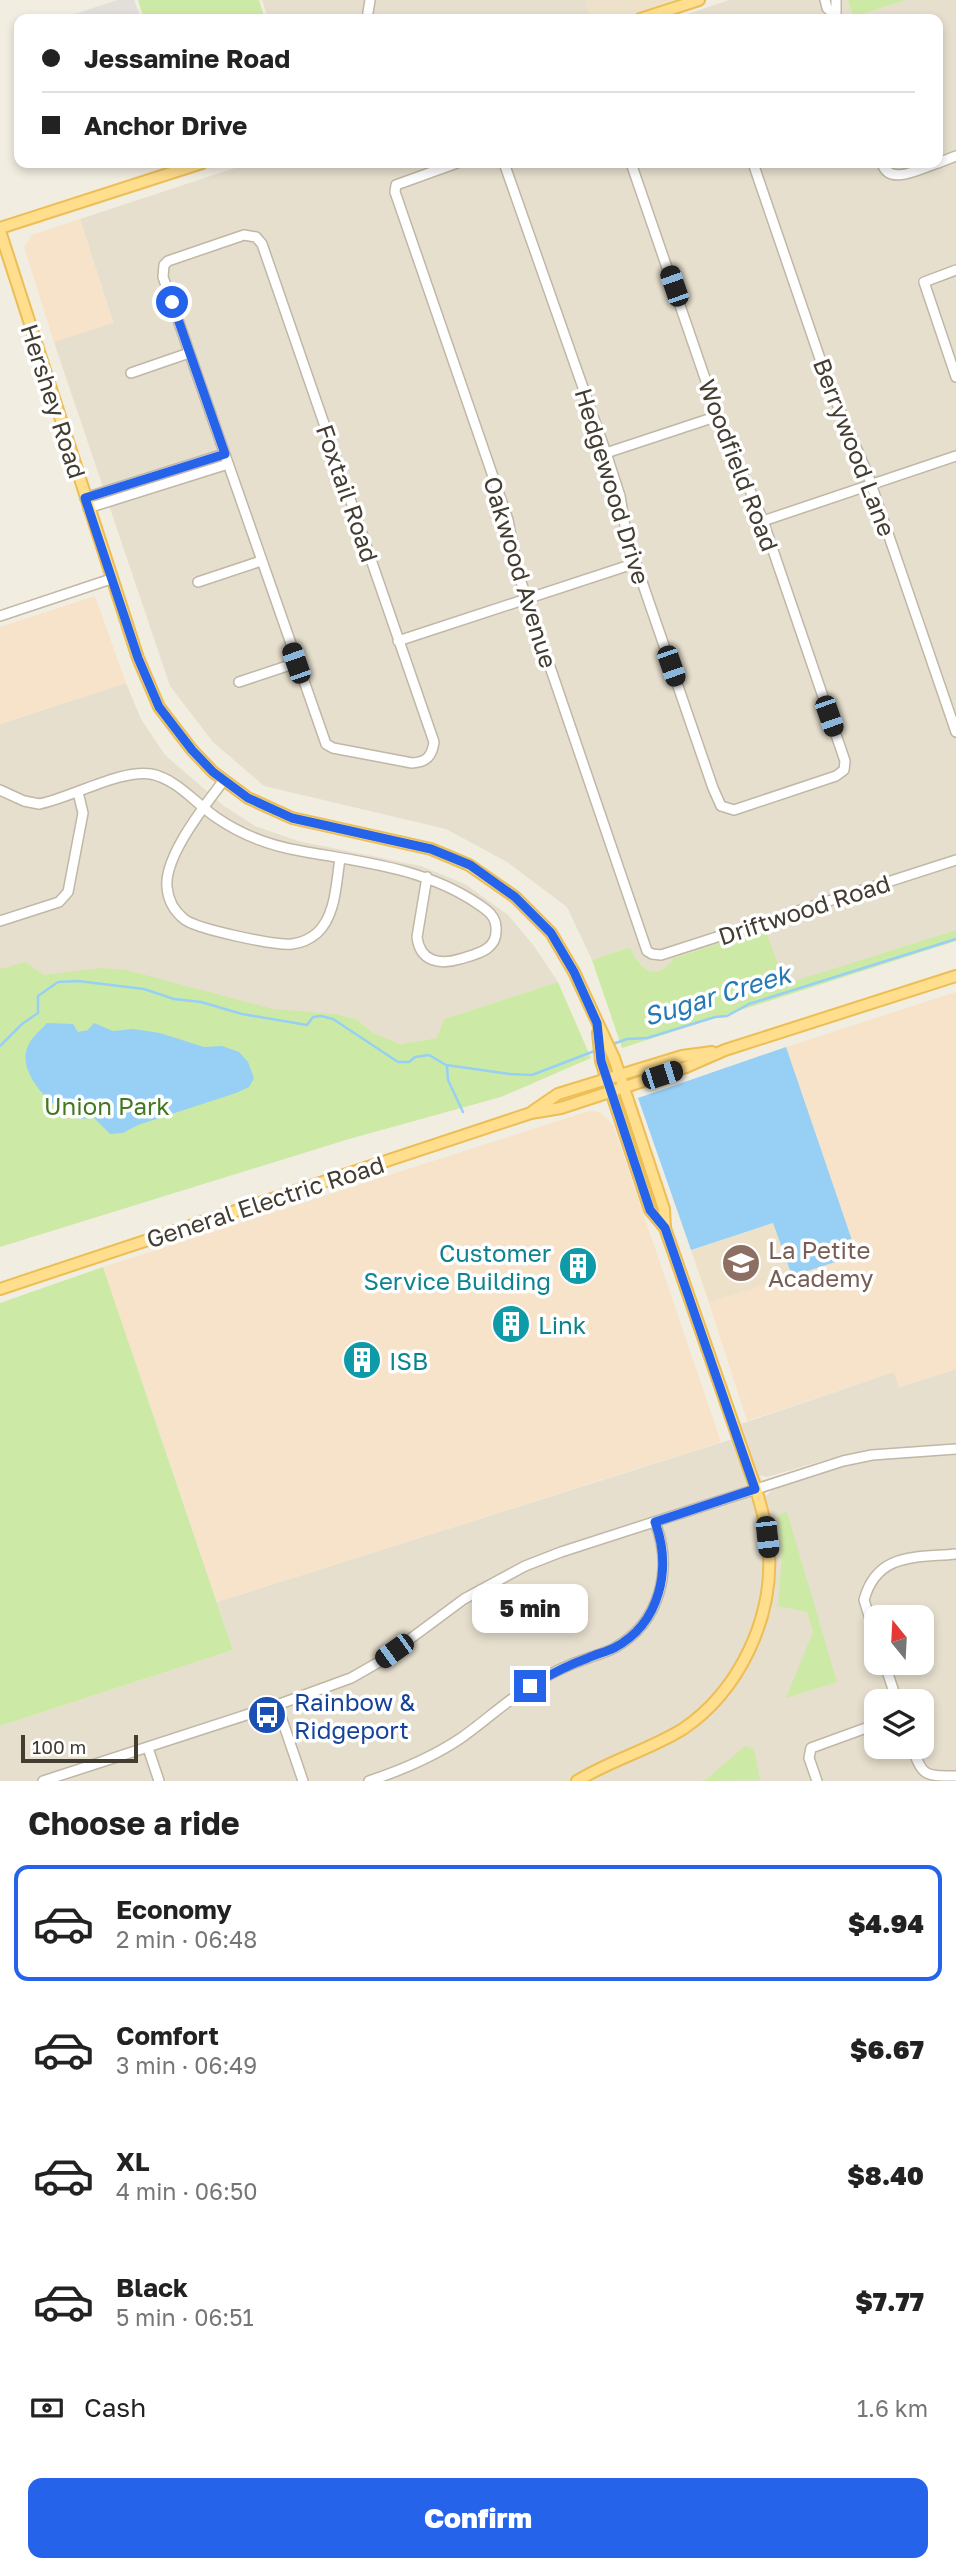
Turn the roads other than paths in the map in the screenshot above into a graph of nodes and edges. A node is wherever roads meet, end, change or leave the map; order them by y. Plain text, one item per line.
1 (699, 0) edge
2 (656, 14) edge
3 (187, 168) edge
4 (442, 168) edge
5 (506, 168) edge
6 (633, 168) edge
7 (755, 168) edge
8 (883, 168) edge
9 (924, 168) edge
10 (0, 229) edge
11 (956, 270) edge
12 (189, 353) junction
13 (131, 373) dead end
14 (956, 377) edge
15 (718, 416) junction
16 (606, 453) junction
17 (225, 454) junction
18 (956, 456) edge
19 (228, 464) junction
20 (147, 484) junction
21 (872, 485) junction
22 (87, 503) junction
23 (763, 521) junction
24 (261, 561) junction
25 (636, 563) junction
26 (111, 579) junction
27 (198, 582) dead end
28 (527, 599) junction
29 (0, 615) edge
30 (398, 640) junction
31 (296, 663) junction
32 (239, 682) dead end
33 (956, 732) edge
34 (224, 780) junction
35 (0, 790) edge
36 (78, 792) junction
37 (203, 808) junction
38 (723, 808) joint
39 (340, 859) junction
40 (956, 860) edge
41 (427, 877) junction
42 (0, 921) edge
43 (652, 954) joint
44 (956, 976) edge
45 (597, 1023) junction
46 (725, 1049) junction
47 (620, 1075) junction
48 (606, 1079) junction
49 (624, 1088) junction
50 (611, 1092) junction
51 (531, 1113) junction
52 (665, 1228) junction
53 (0, 1289) edge
54 (956, 1449) edge
55 (755, 1489) junction
56 (655, 1522) junction
57 (956, 1555) edge
58 (866, 1605) edge
59 (277, 1705) junction
60 (864, 1728) edge
61 (148, 1748) junction
62 (916, 1759) edge
63 (956, 1776) edge
64 (49, 1780) edge
65 (159, 1781) edge
66 (303, 1781) edge
67 (369, 1781) edge
68 (576, 1781) edge
69 (817, 1781) edge

1 - 2 main road
3 - 10 main road
4 - 28 street, Oakwood Avenue
5 - 16 street, Hedgewood Drive
6 - 15 street, Woodfield Road
7 - 21 street, Berrywood Lane
8 - 9 street
10 - 22 main road, Hershey Road
11 - 14 street
12 - 13 street
12 - 17 street
12 - 30 street, Foxtail Road
15 - 16 street
15 - 23 street, Woodfield Road
16 - 25 street, Hedgewood Drive
17 - 19 street
17 - 20 street
18 - 21 street
19 - 20 street
19 - 24 street
20 - 22 street
21 - 23 street
21 - 33 street, Berrywood Lane
22 - 26 main road, Hershey Road
23 - 38 street, Woodfield Road
24 - 27 street
24 - 31 street
25 - 28 street
25 - 38 street, Hedgewood Drive
26 - 29 street
26 - 34 main road, Hershey Road
28 - 30 street
28 - 43 street, Oakwood Avenue
30 - 31 street, Foxtail Road
31 - 32 street
34 - 37 street
34 - 45 main road, Hershey Road
35 - 36 street
36 - 37 street
36 - 42 street
37 - 39 street
37 - 39 street
39 - 41 street
40 - 43 street, Driftwood Road
41 - 41 street
44 - 46 main road, General Electric Road
45 - 47 main road, Hershey Road
45 - 48 main road, Hershey Road
46 - 47 main road, General Electric Road
46 - 49 main road, General Electric Road
47 - 48 main road, General Electric Road
47 - 49 main road, Hershey Road
48 - 50 main road, Hershey Road
48 - 51 main road, General Electric Road
49 - 50 main road, General Electric Road
49 - 52 main road, Hershey Road
50 - 51 main road, General Electric Road
50 - 52 main road, Hershey Road
51 - 53 main road, General Electric Road
52 - 55 main road
54 - 55 street
55 - 56 street
55 - 68 main road
56 - 59 street
56 - 67 street
57 - 58 street
59 - 61 street
59 - 66 street
60 - 69 street
61 - 64 street
61 - 65 street
62 - 63 street

